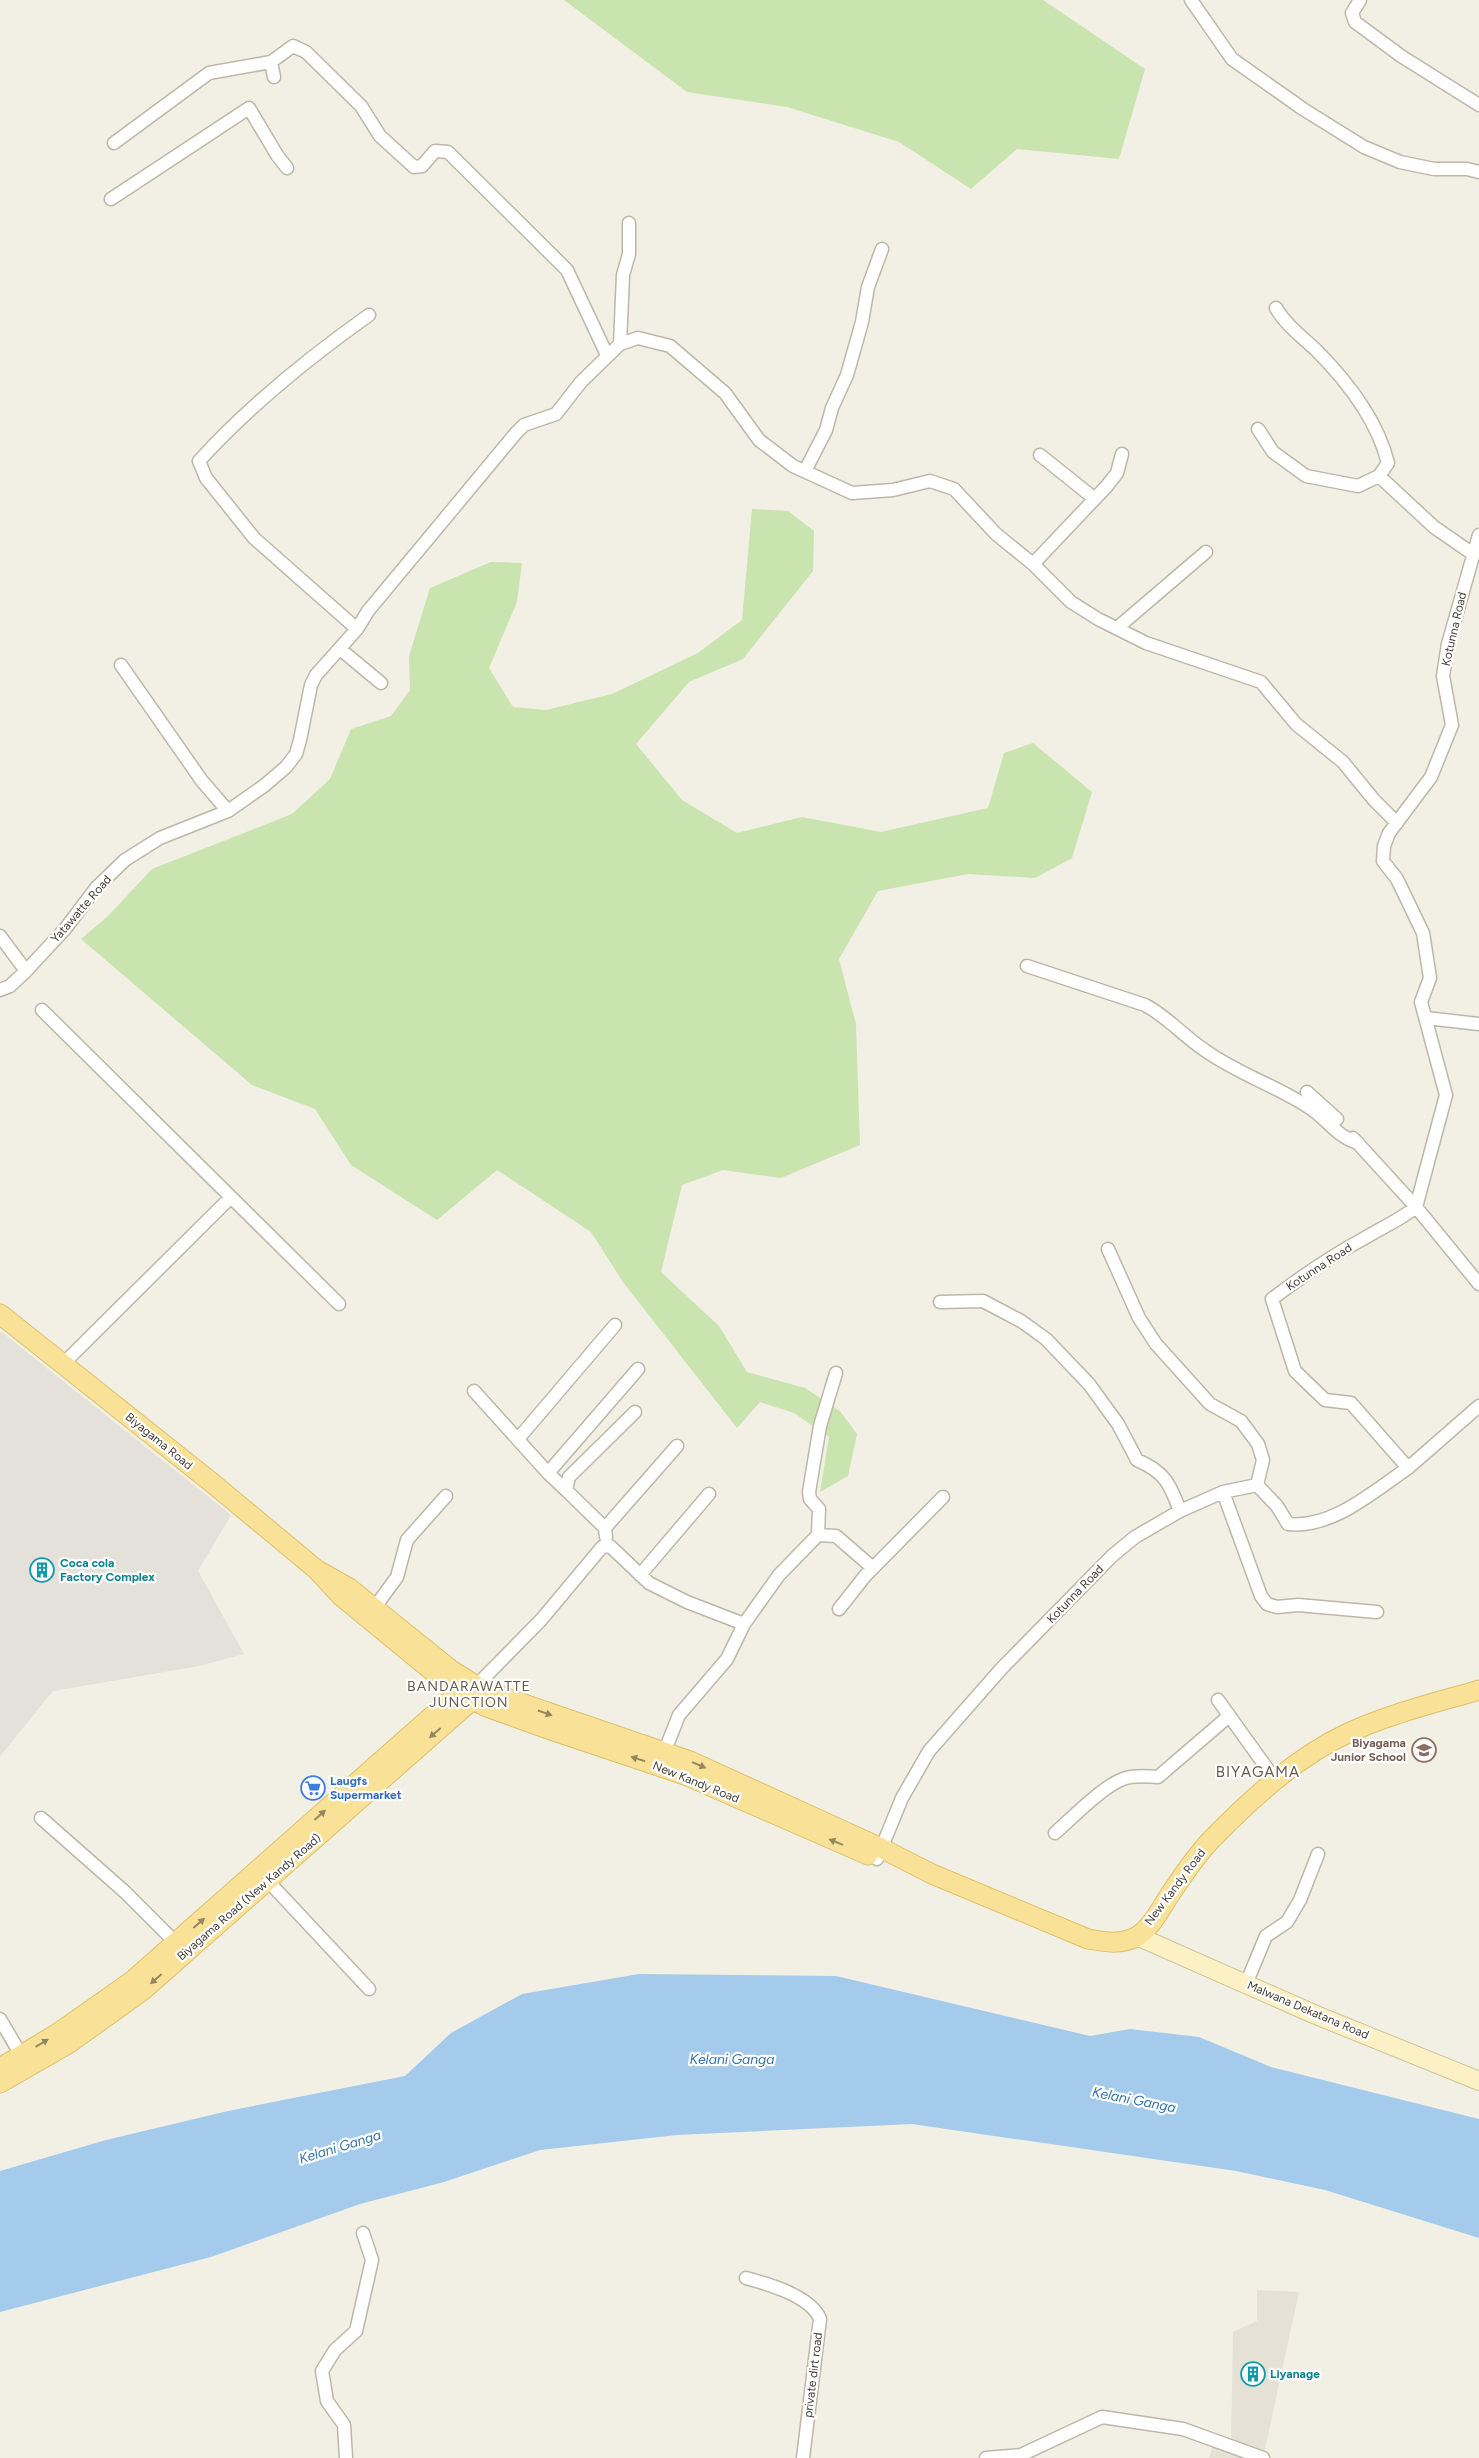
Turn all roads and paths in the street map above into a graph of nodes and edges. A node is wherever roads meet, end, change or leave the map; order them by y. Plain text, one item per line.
1 (1191, 0) edge
2 (1360, 0) edge
3 (271, 62) junction
4 (274, 77) dead end
5 (1479, 106) edge
6 (114, 143) dead end
7 (288, 168) dead end
8 (1479, 172) edge
9 (111, 199) dead end
10 (629, 223) dead end
11 (882, 249) dead end
12 (1276, 308) dead end
13 (369, 315) dead end
14 (620, 344) junction
15 (607, 355) junction
16 (1258, 430) dead end
17 (1122, 454) dead end
18 (1040, 455) dead end
19 (804, 471) junction
20 (1379, 476) junction
21 (1095, 499) junction
22 (1479, 535) edge
23 (1206, 552) dead end
24 (1473, 554) junction
25 (1033, 564) junction
26 (1117, 628) junction
27 (358, 629) junction
28 (340, 649) junction
29 (121, 665) dead end
30 (381, 683) dead end
31 (228, 811) junction
32 (1397, 823) junction
33 (0, 936) edge
34 (1027, 966) dead end
35 (26, 971) junction
36 (0, 990) edge
37 (42, 1010) dead end
38 (1426, 1018) junction
39 (1479, 1024) edge
40 (1307, 1092) dead end
41 (1358, 1143) junction
42 (232, 1197) junction
43 (1416, 1207) junction
44 (1108, 1249) dead end
45 (1479, 1284) edge
46 (940, 1302) dead end
47 (339, 1304) dead end
48 (0, 1314) edge
49 (615, 1325) dead end
50 (63, 1364) junction
51 (638, 1369) dead end
52 (836, 1373) dead end
53 (474, 1391) dead end
54 (1479, 1406) edge
55 (635, 1412) dead end
56 (518, 1439) junction
57 (677, 1446) dead end
58 (1408, 1468) junction
59 (548, 1474) junction
60 (1257, 1485) junction
61 (566, 1490) junction
62 (1223, 1492) junction
63 (709, 1494) dead end
64 (446, 1496) dead end
65 (943, 1497) dead end
66 (1180, 1511) junction
67 (605, 1528) junction
68 (818, 1535) junction
69 (607, 1546) junction
70 (873, 1568) junction
71 (317, 1570) junction
72 (640, 1575) junction
73 (375, 1607) junction
74 (839, 1608) dead end
75 (1377, 1612) dead end
76 (744, 1624) junction
77 (1479, 1690) edge
78 (472, 1691) junction
79 (1218, 1700) dead end
80 (1230, 1716) junction
81 (662, 1759) junction
82 (1276, 1780) junction
83 (42, 1818) dead end
84 (1054, 1833) dead end
85 (879, 1853) junction
86 (1318, 1854) dead end
87 (263, 1876) junction
88 (1137, 1936) junction
89 (176, 1943) junction
90 (1246, 1984) junction
91 (369, 1989) dead end
92 (0, 2019) edge
93 (25, 2061) junction
94 (0, 2068) edge
95 (1479, 2081) edge
96 (0, 2083) edge
97 (363, 2233) dead end
98 (746, 2278) dead end
99 (346, 2458) edge
100 (803, 2458) edge
101 (986, 2458) edge
102 (1263, 2458) edge

1 - 8 street
2 - 5 street
3 - 4 street
3 - 6 street
3 - 15 street
7 - 9 street
10 - 14 street
11 - 19 street
12 - 20 street
13 - 27 street
14 - 15 street, Yatawatte Road
14 - 19 street
15 - 27 street, Yatawatte Road
16 - 20 street
17 - 21 street
18 - 21 street
19 - 25 street
20 - 24 street
21 - 25 street
22 - 24 street, Kotunna Road
23 - 26 street
24 - 32 street, Kotunna Road
25 - 26 street
26 - 32 street
27 - 28 street, Yatawatte Road
28 - 30 street
28 - 31 street, Yatawatte Road
29 - 31 street
31 - 35 street, Yatawatte Road
32 - 38 street, Kotunna Road
33 - 35 street
34 - 41 street
35 - 36 street, Yatawatte Road
37 - 42 street
38 - 39 street
38 - 43 street, Kotunna Road
40 - 41 street
41 - 43 street
42 - 47 street
42 - 50 street
43 - 45 street
43 - 58 street, Kotunna Road
44 - 60 street
46 - 66 street
48 - 50 main road, Biyagama Road
49 - 56 street
50 - 71 main road, Biyagama Road
51 - 59 street
52 - 68 street
53 - 56 street
54 - 58 street
55 - 61 street
56 - 59 street
57 - 67 street
58 - 60 street
59 - 61 street
60 - 62 street, Kotunna Road
61 - 67 street
62 - 66 street, Kotunna Road
62 - 75 street
63 - 72 street
64 - 73 street
65 - 70 street
66 - 85 street, Kotunna Road
67 - 69 street
68 - 70 street
68 - 76 street
69 - 72 street
69 - 78 street
70 - 74 street
71 - 73 main road, Biyagama Road
71 - 78 main road, Biyagama Road
72 - 76 street
73 - 78 main road, Biyagama Road
76 - 81 street
77 - 82 main road, New Kandy Road
78 - 81 main road, New Kandy Road
78 - 87 main road, Biyagama Road (New Kandy Road)
79 - 80 street
80 - 82 street
80 - 84 street
81 - 85 main road, New Kandy Road
82 - 88 main road, New Kandy Road
83 - 89 street
85 - 88 main road, New Kandy Road
86 - 90 street
89 -> 87 main road, Biyagama Road (New Kandy Road)
87 - 91 street
87 -> 93 main road, Biyagama Road (New Kandy Road)
88 - 90 main road, Malwana Dekatana Road
93 -> 89 main road, Biyagama Road (New Kandy Road)
90 - 95 main road, Malwana Dekatana Road
92 - 93 street
93 - 94 main road, Biyagama Road (New Kandy Road)
93 - 96 main road, Biyagama Road (New Kandy Road)
97 - 99 street
98 - 100 street, private dirt road
101 - 102 street

